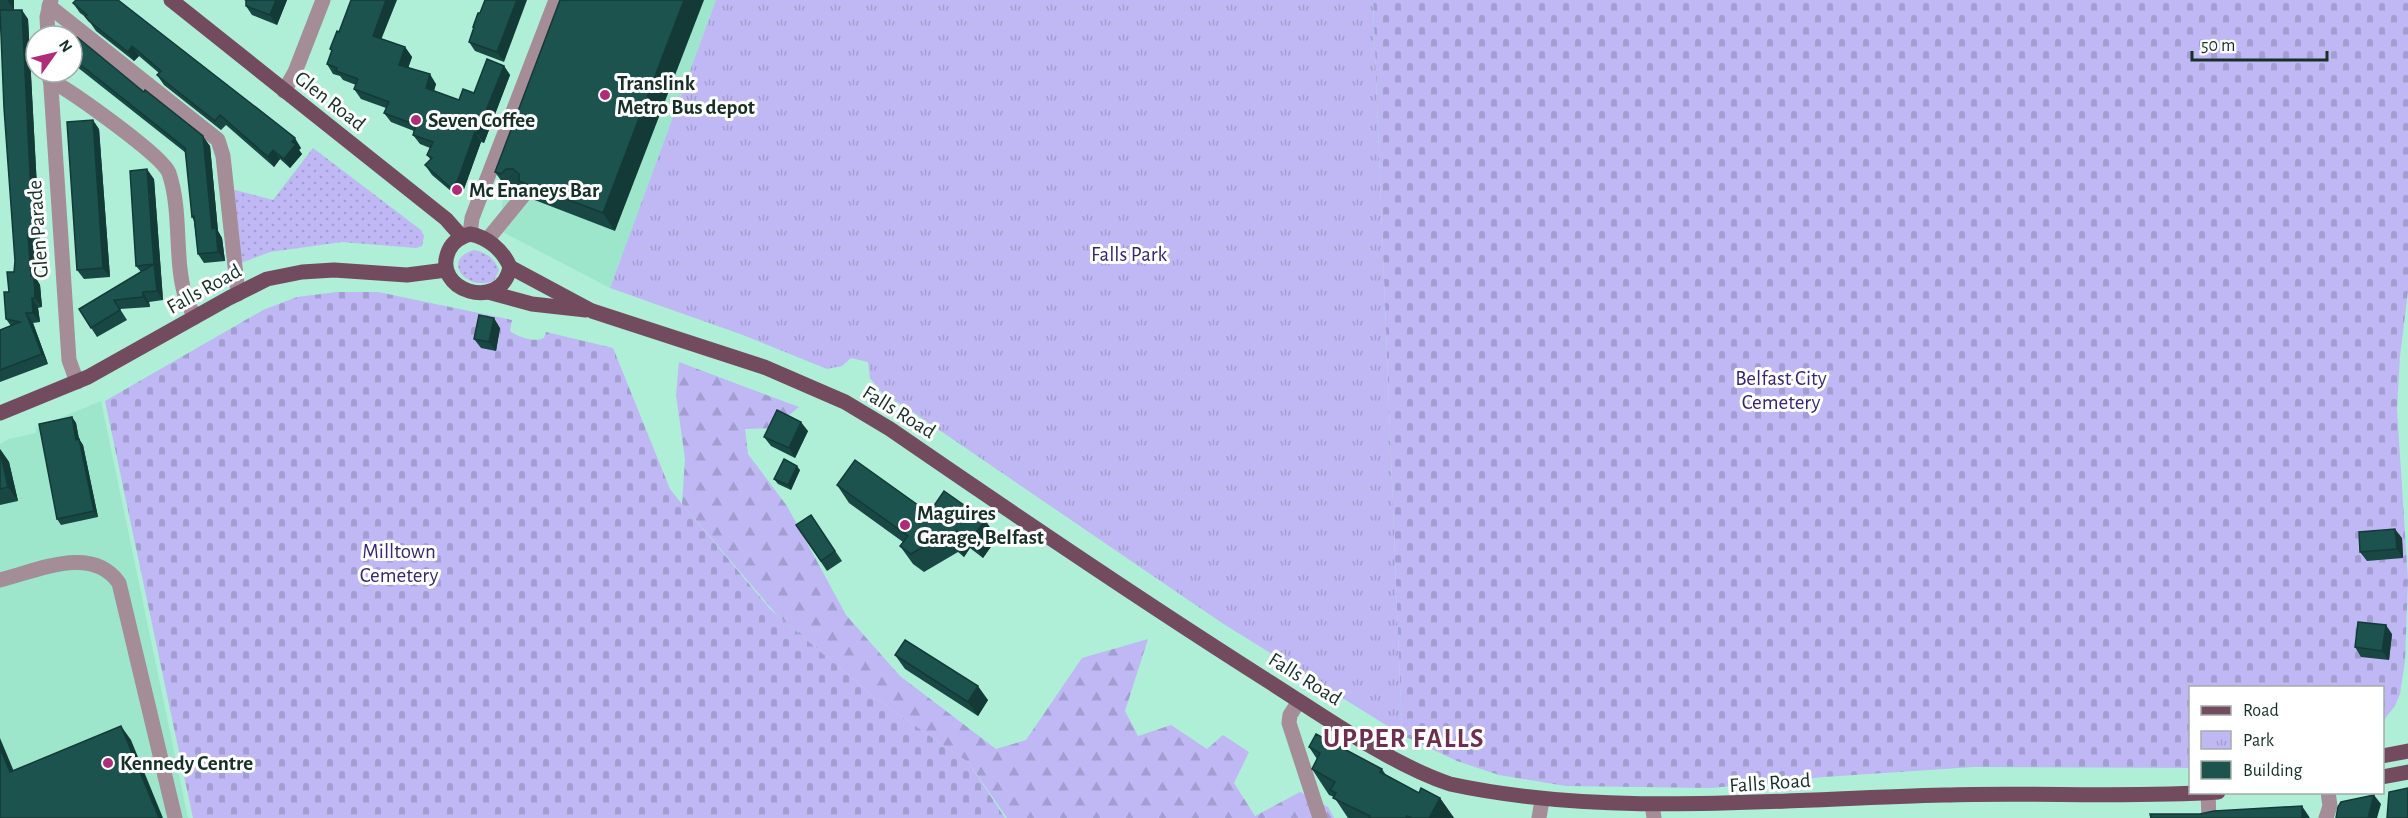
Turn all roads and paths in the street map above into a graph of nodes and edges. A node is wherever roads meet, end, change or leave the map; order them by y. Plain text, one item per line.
1 (171, 0) edge
2 (323, 0) edge
3 (556, 0) edge
4 (50, 3) edge
5 (47, 24) edge
6 (51, 84) edge
7 (59, 84) edge
8 (284, 91) junction
9 (523, 196) edge
10 (465, 235) junction
11 (487, 240) junction
12 (510, 267) junction
13 (446, 270) junction
14 (489, 292) junction
15 (238, 294) junction
16 (592, 311) junction
17 (195, 317) junction
18 (77, 382) junction
19 (0, 413) edge
20 (0, 580) edge
21 (1299, 701) junction
22 (2408, 751) edge
23 (2384, 756) edge
24 (2408, 772) edge
25 (2384, 777) edge
26 (2189, 793) edge
27 (2208, 794) edge
28 (2328, 794) edge
29 (1540, 812) edge
30 (1654, 815) edge
31 (175, 818) edge
32 (1320, 818) edge
33 (2209, 818) edge
34 (2326, 818) edge

1 - 8 main road, Glen Road
2 - 8 street
3 - 10 street
4 - 5 street
4 - 15 street
6 - 18 street, Glen Parade
7 - 17 street
8 - 10 main road, Glen Road
9 - 11 street
10 - 11 main road
10 - 13 main road
11 - 12 main road
12 - 14 main road
12 - 16 main road, Falls Road
13 - 14 main road
13 - 15 main road, Falls Road
14 - 16 main road, Falls Road
15 - 17 main road, Falls Road
16 - 21 main road, Falls Road
17 - 18 main road, Falls Road
18 - 19 main road, Falls Road
20 - 31 street
21 - 29 main road, Falls Road
21 - 32 street
22 - 23 main road
24 - 25 main road
26 - 30 main road, Falls Road
27 - 33 street
28 - 34 street
29 - 30 main road, Falls Road

